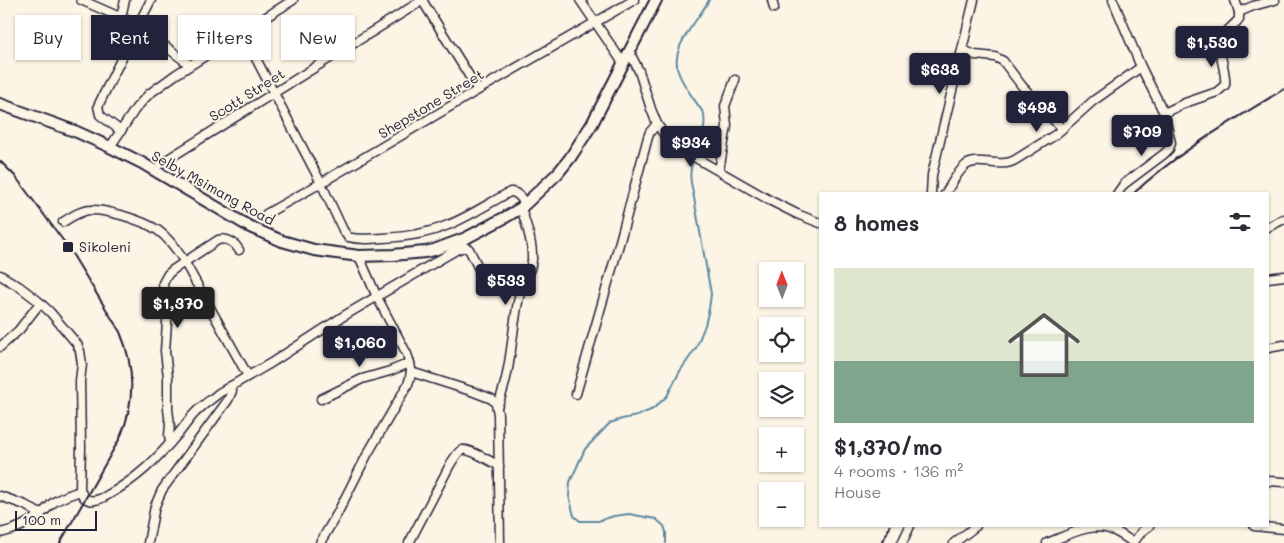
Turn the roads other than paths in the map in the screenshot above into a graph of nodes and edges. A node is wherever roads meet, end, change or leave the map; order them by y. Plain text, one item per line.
1 (81, 0) edge
2 (125, 0) edge
3 (151, 0) edge
4 (293, 0) edge
5 (422, 0) edge
6 (580, 0) edge
7 (634, 0) edge
8 (656, 0) edge
9 (974, 0) edge
10 (1113, 0) edge
11 (1236, 0) edge
12 (1275, 0) edge
13 (1239, 12) junction
14 (116, 15) edge
15 (121, 15) edge
16 (143, 15) edge
17 (269, 15) edge
18 (595, 23) junction
19 (168, 48) edge
20 (962, 50) junction
21 (629, 51) junction
22 (121, 60) edge
23 (199, 60) edge
24 (257, 60) edge
25 (623, 63) junction
26 (190, 66) junction
27 (1141, 67) junction
28 (735, 80) dead end
29 (478, 90) junction
30 (274, 92) junction
31 (0, 104) edge
32 (1164, 113) junction
33 (657, 124) junction
34 (1062, 129) junction
35 (121, 131) junction
36 (110, 147) junction
37 (160, 164) dead end
38 (716, 168) junction
39 (321, 184) junction
40 (931, 192) edge
41 (946, 192) edge
42 (1118, 192) edge
43 (523, 206) junction
44 (266, 214) dead end
45 (1284, 219) edge
46 (63, 222) dead end
47 (819, 223) edge
48 (1269, 226) edge
49 (239, 250) dead end
50 (434, 250) junction
51 (359, 256) junction
52 (438, 260) junction
53 (184, 261) junction
54 (480, 271) dead end
55 (0, 275) edge
56 (1284, 276) edge
57 (1269, 278) edge
58 (377, 296) junction
59 (40, 303) junction
60 (1284, 345) edge
61 (0, 347) edge
62 (1269, 348) edge
63 (411, 368) junction
64 (248, 376) junction
65 (231, 386) junction
66 (576, 394) dead end
67 (321, 399) dead end
68 (497, 407) junction
69 (170, 443) junction
70 (499, 466) junction
71 (1269, 481) edge
72 (1284, 482) edge
73 (80, 491) junction
74 (0, 496) edge
75 (40, 514) junction
76 (910, 527) edge
77 (975, 527) edge
78 (1148, 527) edge
79 (1264, 527) edge
80 (1284, 529) edge
81 (0, 533) edge
82 (148, 543) edge
83 (320, 543) edge
84 (409, 543) edge
85 (500, 543) edge
86 (902, 543) edge
87 (954, 543) edge
88 (1047, 543) edge
89 (1133, 543) edge

1 - 14 street
2 - 15 street
3 - 16 street
4 - 17 street
5 - 29 street
5 - 30 street, Scott Street
6 - 18 street
7 - 18 street, Shepstone Street
8 - 21 main road, Selby Msimang Road
9 - 20 street
10 - 27 street
11 - 13 street
12 - 13 street
13 - 32 street
18 - 25 street
18 - 29 street, Shepstone Street
19 - 26 street
20 - 34 street
20 - 40 street
21 - 25 main road, Selby Msimang Road
21 - 33 street
22 - 35 street
23 - 26 street
24 - 30 street
25 - 43 main road, Selby Msimang Road
26 - 35 street
27 - 32 street
27 - 34 street
28 - 38 street
29 - 39 street, Shepstone Street
30 - 37 street, Scott Street
30 - 39 street
31 - 36 main road, Selby Msimang Road
32 - 42 street
33 - 38 street
33 - 66 street
34 - 41 street
35 - 36 street
36 - 51 main road, Selby Msimang Road
38 - 47 street
39 - 43 street
39 - 44 street, Shepstone Street
43 - 50 main road, Selby Msimang Road
43 - 68 street
45 - 48 street
46 - 53 street
49 - 53 street
50 - 51 main road, Selby Msimang Road
50 - 52 street
51 - 58 street
52 - 54 street
52 - 58 street
53 - 64 street
53 - 69 street
55 - 59 street
56 - 57 street
58 - 63 street
58 - 64 street
59 - 61 street
59 - 73 street
60 - 62 street
63 - 67 street
63 - 68 street
63 - 83 street
64 - 65 street
65 - 69 street
65 - 82 street
68 - 70 street
69 - 73 street
70 - 84 street
70 - 85 street
71 - 72 street
73 - 75 street
74 - 75 street
75 - 81 street
76 - 86 street
77 - 87 street
78 - 89 street
79 - 80 street
88 - 89 street

